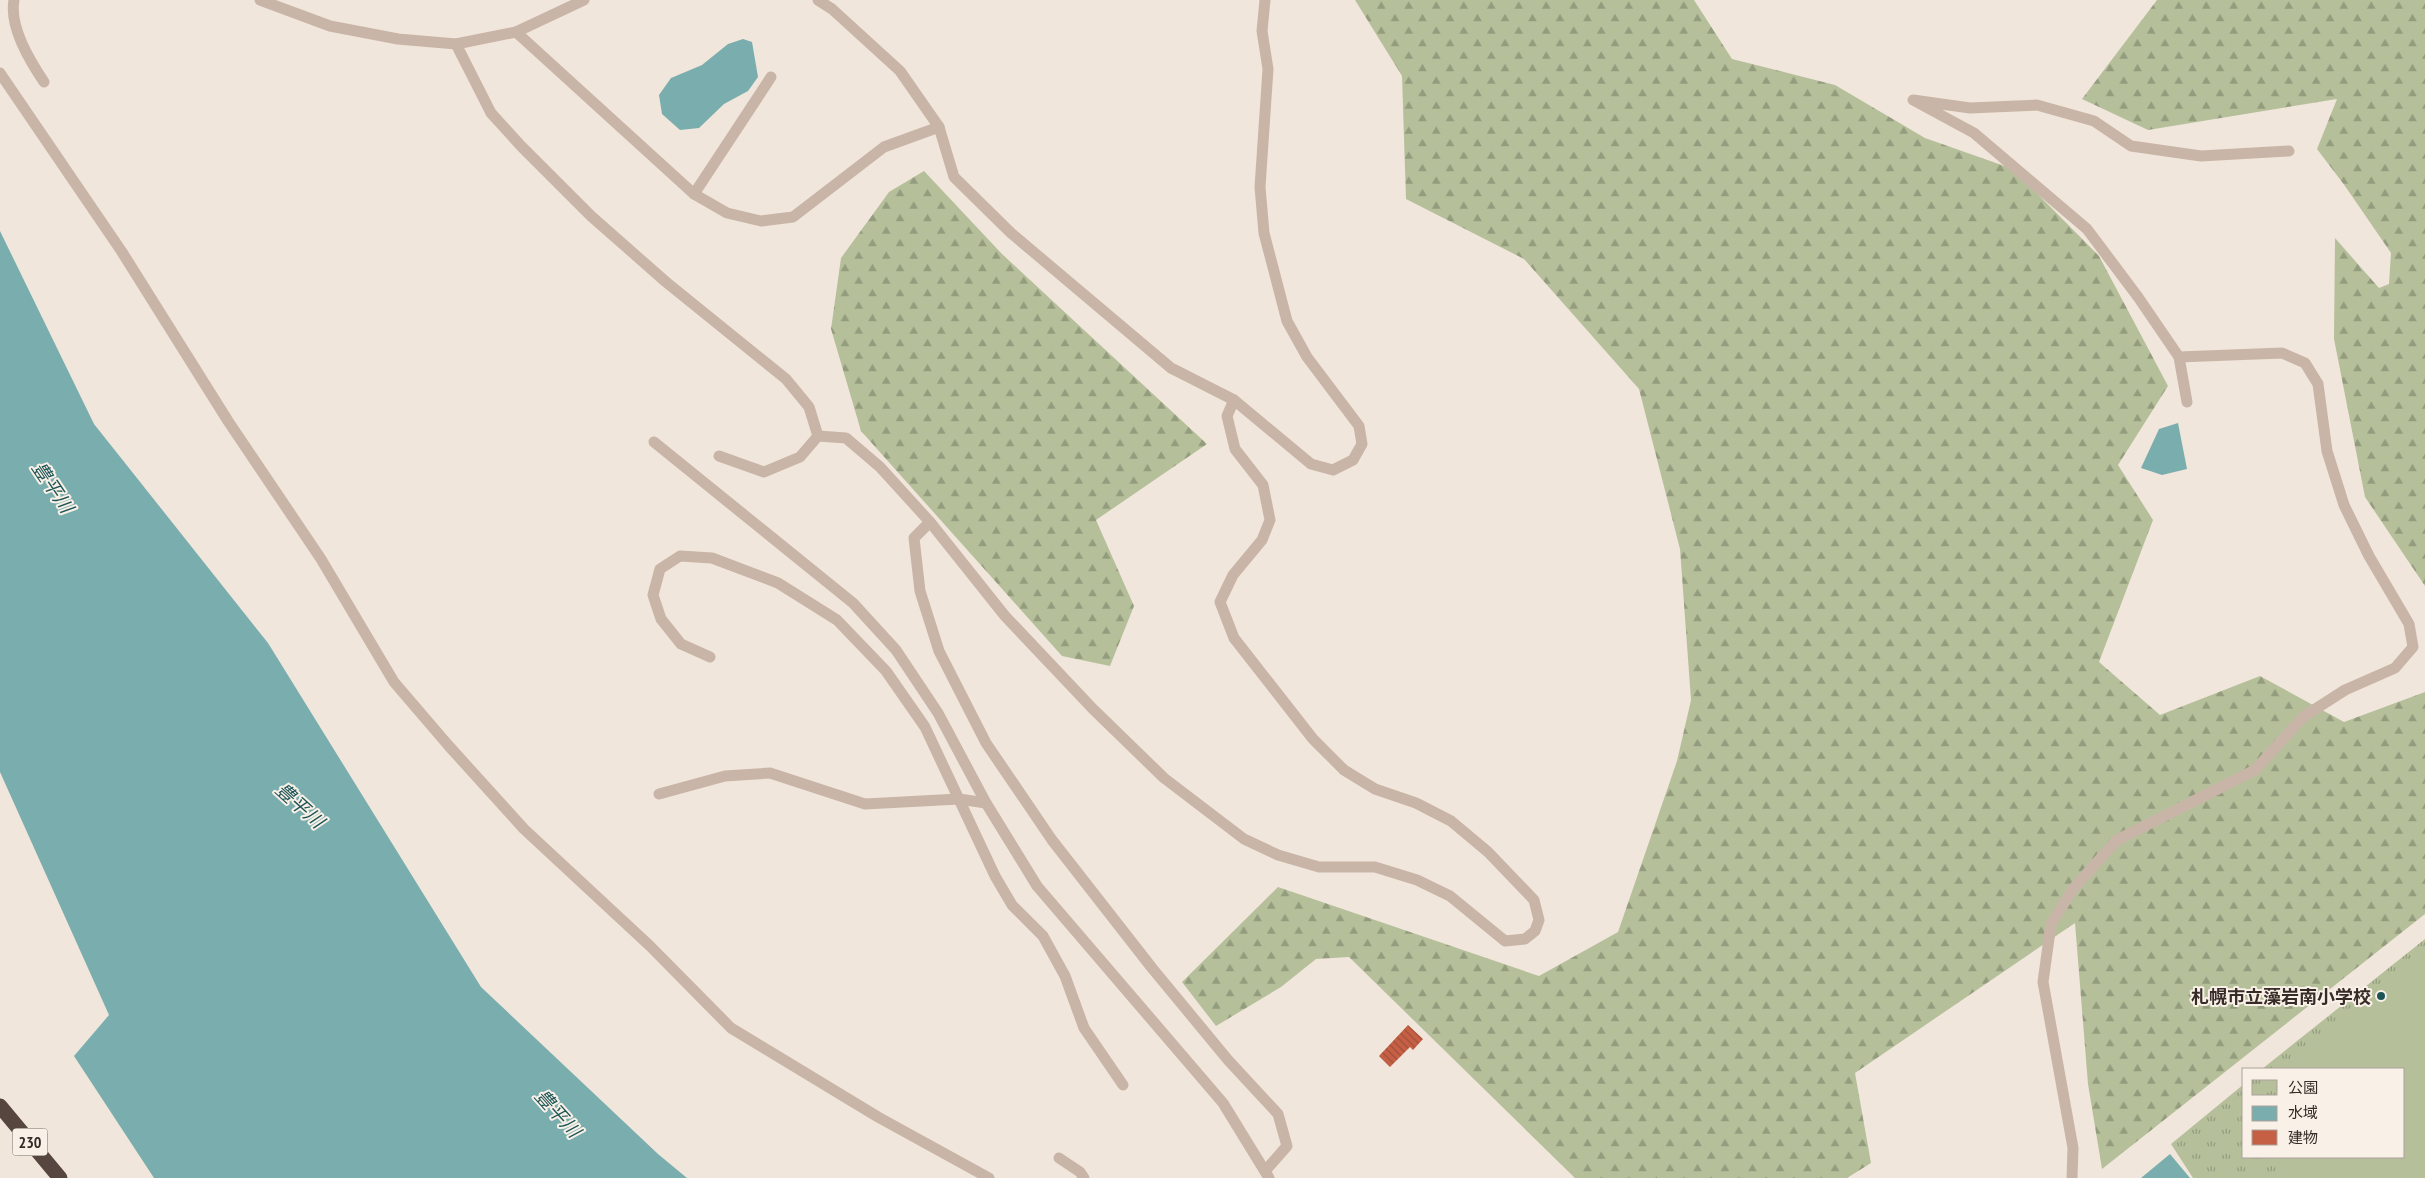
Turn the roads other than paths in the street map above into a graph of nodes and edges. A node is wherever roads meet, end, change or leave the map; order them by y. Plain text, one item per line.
1 (14, 0) edge
2 (260, 0) edge
3 (584, 0) edge
4 (818, 0) edge
5 (1265, 0) edge
6 (516, 32) junction
7 (456, 44) junction
8 (0, 73) edge
9 (771, 77) dead end
10 (44, 82) dead end
11 (939, 127) junction
12 (2289, 151) dead end
13 (694, 194) junction
14 (2179, 357) junction
15 (1234, 400) junction
16 (2187, 402) dead end
17 (818, 436) junction
18 (654, 442) dead end
19 (719, 456) dead end
20 (930, 522) junction
21 (710, 657) dead end
22 (659, 794) dead end
23 (959, 799) junction
24 (986, 803) junction
25 (1123, 1085) dead end
26 (0, 1106) edge
27 (1059, 1158) dead end
28 (1267, 1174) edge
29 (60, 1178) edge
30 (989, 1178) edge
31 (1084, 1178) edge
32 (2072, 1178) edge

1 - 10 lane
2 - 7 lane
3 - 6 lane
4 - 11 lane
5 - 15 lane
6 - 7 lane
6 - 13 lane
7 - 17 lane
8 - 30 lane
9 - 13 lane
11 - 13 lane
11 - 15 lane
12 - 14 lane
14 - 16 lane
14 - 32 lane
15 - 20 lane
17 - 19 lane
17 - 20 lane
18 - 24 lane
20 - 28 lane
21 - 23 lane
22 - 23 lane
23 - 24 lane
23 - 25 lane
24 - 28 lane
26 - 29 highway, 230
27 - 31 lane

